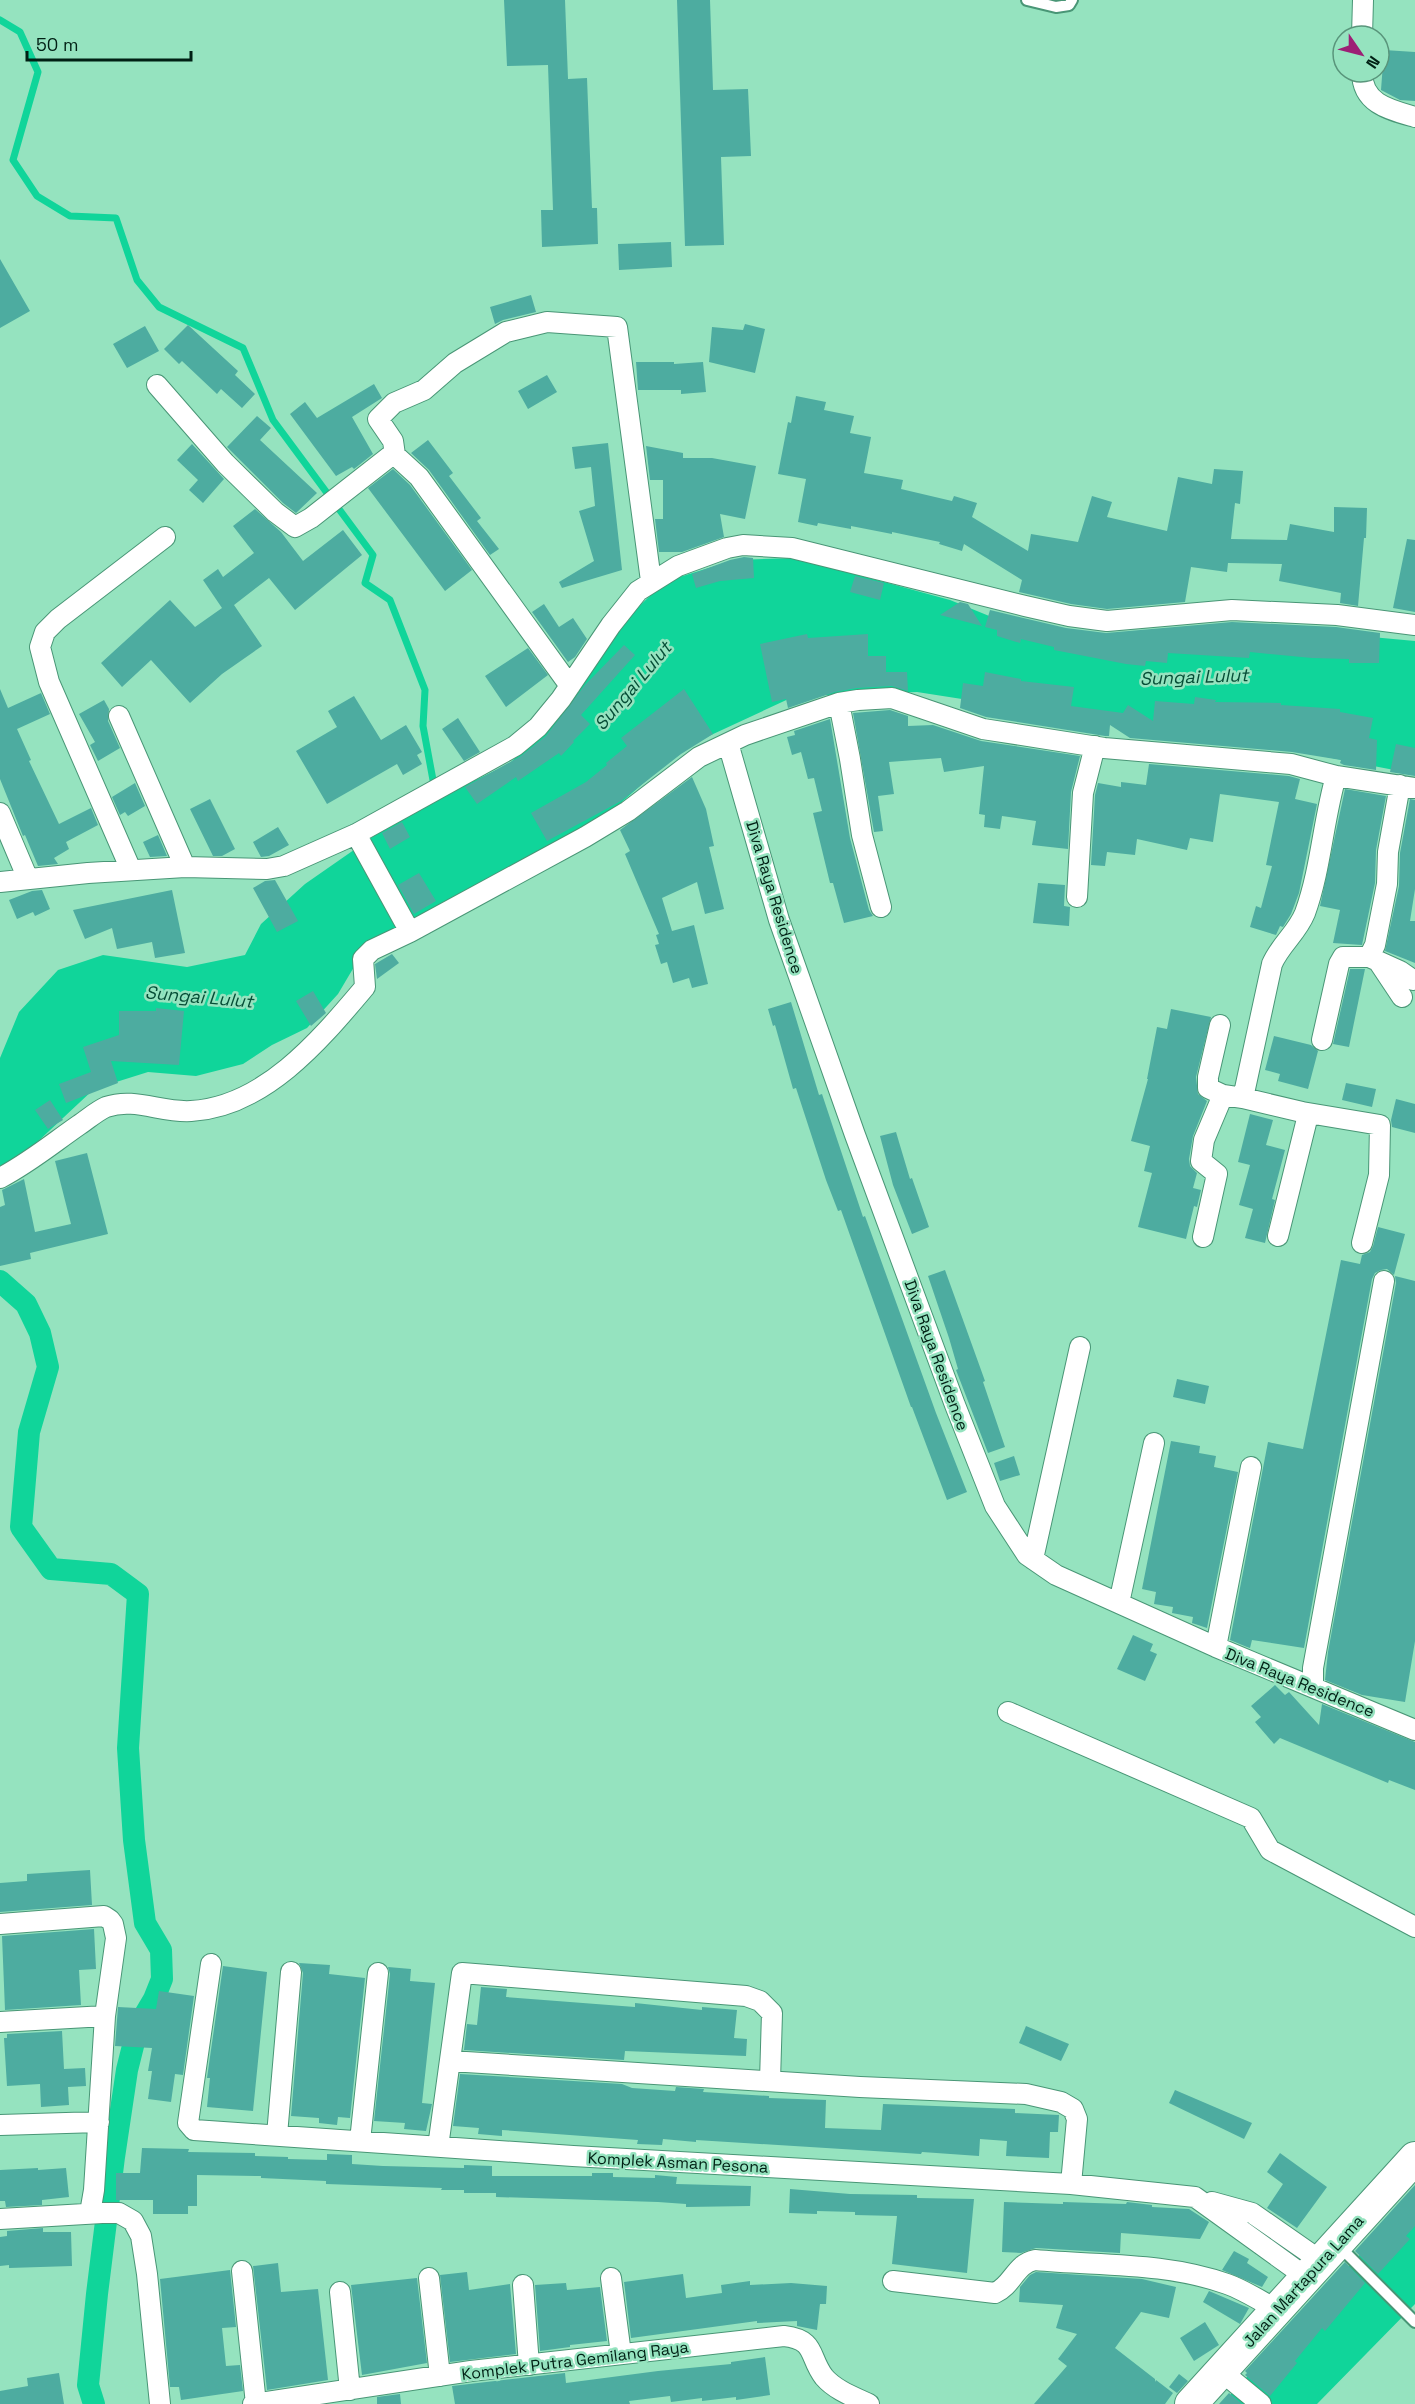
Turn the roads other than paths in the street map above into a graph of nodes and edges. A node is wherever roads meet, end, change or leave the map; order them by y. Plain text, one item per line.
1 (1027, 0) edge
2 (1072, 0) edge
3 (1363, 0) edge
4 (1362, 24) edge
5 (1364, 84) edge
6 (1415, 117) edge
7 (158, 385) dead end
8 (395, 455) junction
9 (165, 537) dead end
10 (651, 581) junction
11 (1415, 626) edge
12 (570, 686) junction
13 (839, 703) junction
14 (119, 716) dead end
15 (729, 743) junction
16 (1095, 746) junction
17 (1336, 776) junction
18 (1407, 787) edge
19 (0, 813) edge
20 (357, 837) junction
21 (185, 867) junction
22 (131, 870) junction
23 (28, 879) junction
24 (0, 882) edge
25 (1077, 897) dead end
26 (880, 907) dead end
27 (409, 931) junction
28 (1374, 959) junction
29 (1413, 980) dead end
30 (1402, 997) dead end
31 (1220, 1025) dead end
32 (1322, 1040) dead end
33 (1223, 1095) junction
34 (1243, 1098) junction
35 (1302, 1112) junction
36 (0, 1178) edge
37 (1278, 1236) dead end
38 (1203, 1237) dead end
39 (1362, 1243) dead end
40 (1384, 1281) dead end
41 (1080, 1347) dead end
42 (1154, 1443) dead end
43 (1251, 1467) dead end
44 (1033, 1559) junction
45 (1119, 1604) junction
46 (1216, 1647) junction
47 (1313, 1686) junction
48 (1008, 1712) dead end
49 (1415, 1730) edge
50 (0, 1924) edge
51 (1415, 1927) edge
52 (211, 1964) dead end
53 (291, 1972) dead end
54 (378, 1973) dead end
55 (105, 2016) junction
56 (0, 2022) edge
57 (450, 2061) junction
58 (770, 2081) junction
59 (99, 2122) junction
60 (0, 2125) edge
61 (277, 2135) junction
62 (360, 2141) junction
63 (438, 2147) junction
64 (1415, 2158) edge
65 (1071, 2184) junction
66 (104, 2213) junction
67 (0, 2219) edge
68 (1328, 2259) junction
69 (242, 2271) dead end
70 (429, 2278) dead end
71 (611, 2278) dead end
72 (893, 2281) dead end
73 (523, 2285) dead end
74 (340, 2292) dead end
75 (1277, 2310) junction
76 (1413, 2320) edge
77 (621, 2354) junction
78 (529, 2365) junction
79 (1226, 2375) junction
80 (440, 2376) junction
81 (350, 2390) junction
82 (160, 2404) edge
83 (254, 2404) edge
84 (868, 2404) edge
85 (1191, 2404) edge
86 (1261, 2404) edge

1 - 2 lane
3 - 4 street
5 - 6 street
7 - 8 street
8 - 10 street
8 - 12 street
9 - 22 street
10 - 11 street
10 - 12 street
12 - 20 street
13 - 15 street
13 - 16 street
13 - 26 street
14 - 21 street
15 - 27 street
15 - 44 street, Diva Raya Residence
16 - 17 street
16 - 25 street
17 - 18 street
17 - 34 street
18 - 28 street
19 - 23 street
20 - 21 street
20 - 27 street
21 - 22 street
22 - 23 street
23 - 24 street
27 - 36 street
28 - 29 street
28 - 30 street
28 - 32 street
31 - 33 street
33 - 34 street
33 - 38 street
34 - 35 street
35 - 37 street
35 - 39 street
40 - 47 street
41 - 44 street
42 - 45 street
43 - 46 street
44 - 45 street, Diva Raya Residence
45 - 46 street, Diva Raya Residence
46 - 47 street, Diva Raya Residence
47 - 49 street, Diva Raya Residence
48 - 51 street
50 - 55 street
52 - 61 street, Komplek Asman Pesona
53 - 61 street
54 - 62 street
55 - 56 street
55 - 59 street
57 - 58 street
57 - 58 street
57 - 63 street
58 - 65 street
59 - 60 street
59 - 66 street
61 - 62 street, Komplek Asman Pesona
62 - 63 street, Komplek Asman Pesona
63 - 65 street, Komplek Asman Pesona
64 - 68 main road, Jalan Martapura Lama
65 - 68 street, Komplek Asman Pesona
66 - 67 street
66 - 82 street
68 - 75 main road, Jalan Martapura Lama
68 - 76 lane
69 - 83 street
70 - 80 street
71 - 77 street
72 - 75 street
73 - 78 street
74 - 81 street
75 - 79 main road, Jalan Martapura Lama
77 - 78 street, Komplek Putra Gemilang Raya
77 - 84 street, Komplek Putra Gemilang Raya
78 - 80 street, Komplek Putra Gemilang Raya
79 - 85 main road, Jalan Martapura Lama
79 - 86 street
80 - 81 street, Komplek Putra Gemilang Raya
81 - 83 street, Komplek Putra Gemilang Raya

